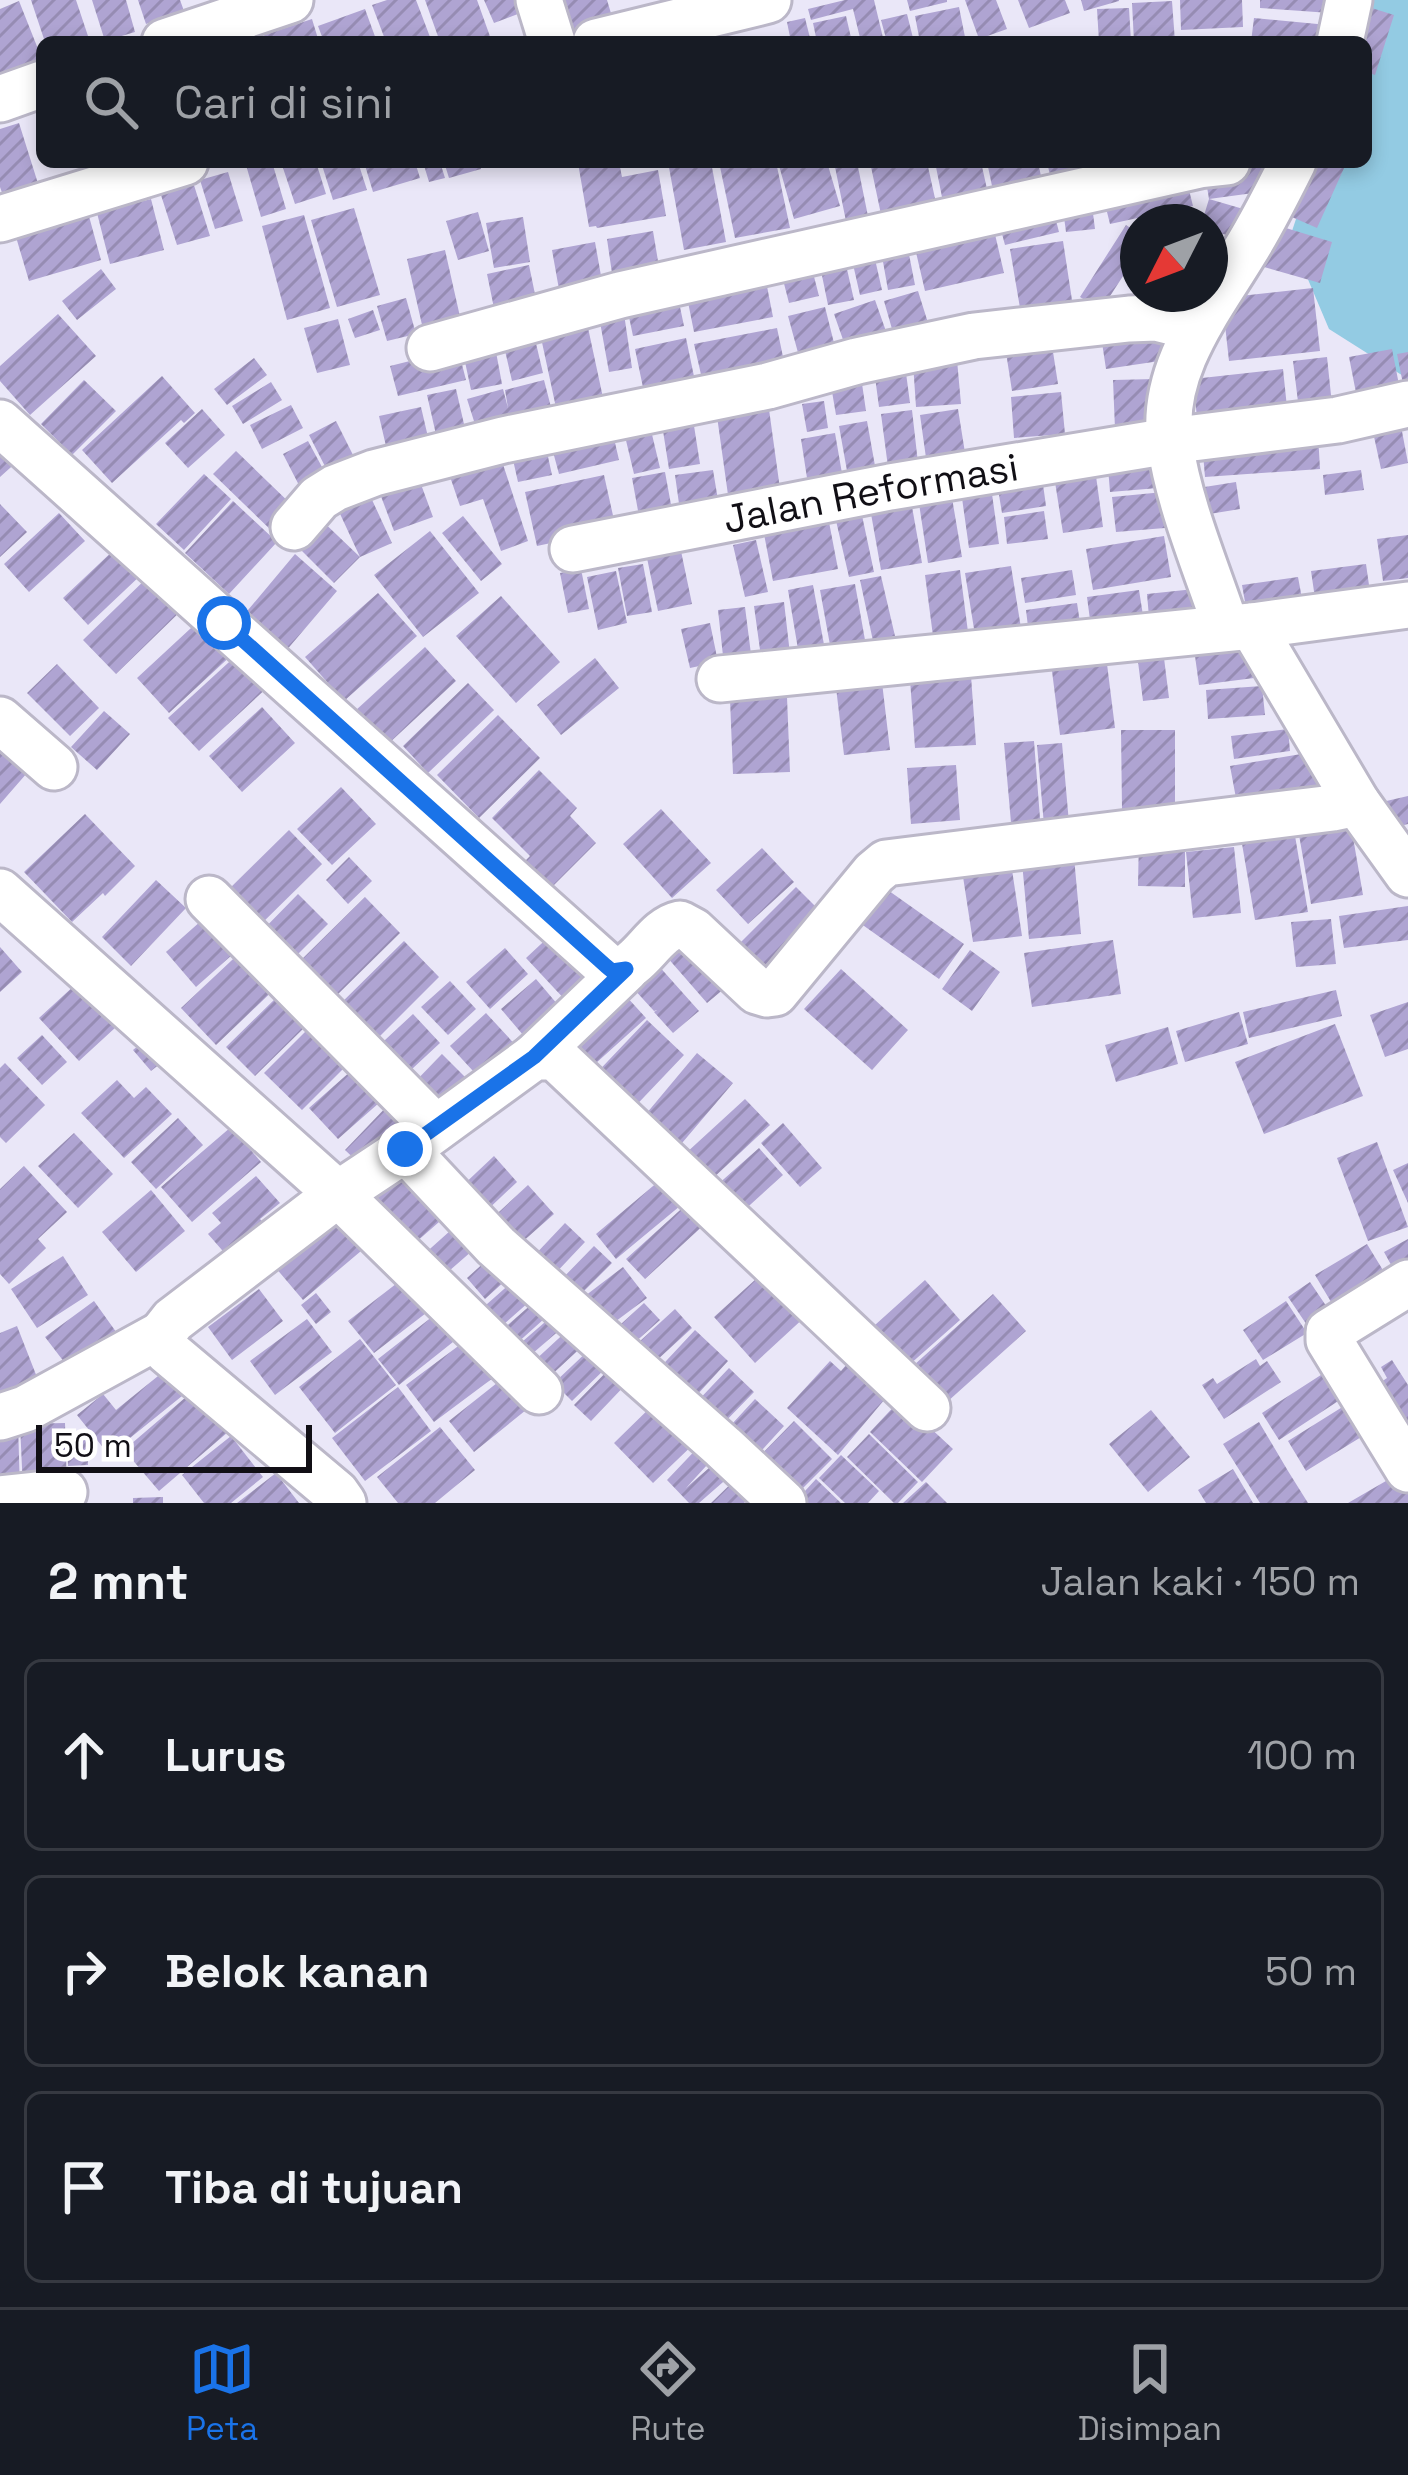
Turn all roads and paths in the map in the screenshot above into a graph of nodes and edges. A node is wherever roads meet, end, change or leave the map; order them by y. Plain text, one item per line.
1 (290, 0) edge
2 (539, 0) edge
3 (767, 0) edge
4 (1349, 0) edge
5 (183, 36) edge
6 (550, 36) edge
7 (620, 36) edge
8 (1341, 36) edge
9 (36, 86) edge
10 (0, 99) edge
11 (166, 168) edge
12 (1186, 168) edge
13 (1290, 168) edge
14 (0, 219) edge
15 (1196, 328) junction
16 (430, 348) dead end
17 (1408, 404) edge
18 (0, 423) edge
19 (1169, 441) junction
20 (294, 527) dead end
21 (573, 549) dead end
22 (1408, 605) edge
23 (1239, 626) junction
24 (720, 679) dead end
25 (0, 720) edge
26 (53, 767) dead end
27 (1357, 802) junction
28 (1408, 874) edge
29 (0, 892) edge
30 (209, 899) dead end
31 (626, 969) junction
32 (534, 1057) junction
33 (420, 1138) junction
34 (338, 1194) junction
35 (1408, 1283) edge
36 (162, 1334) junction
37 (539, 1391) dead end
38 (927, 1408) dead end
39 (0, 1417) edge
40 (1408, 1469) edge
41 (64, 1492) dead end
42 (0, 1498) edge
43 (344, 1503) edge
44 (783, 1503) edge

1 - 5 street
2 - 6 street
3 - 7 street
4 - 8 street
9 - 10 street
11 - 14 street
12 - 16 street
13 - 15 street
15 - 19 street
15 - 20 street
17 - 19 street, Jalan Reformasi
18 - 31 street
19 - 21 street, Jalan Reformasi
19 - 23 street
22 - 23 street
23 - 24 street
23 - 27 street
25 - 26 street
27 - 28 street
27 - 31 street
29 - 34 street
30 - 33 street
31 - 32 street
32 - 33 street
32 - 38 street
33 - 34 street
33 - 44 street
34 - 36 street
34 - 37 street
35 - 40 street
36 - 39 street
36 - 43 street
41 - 42 street

